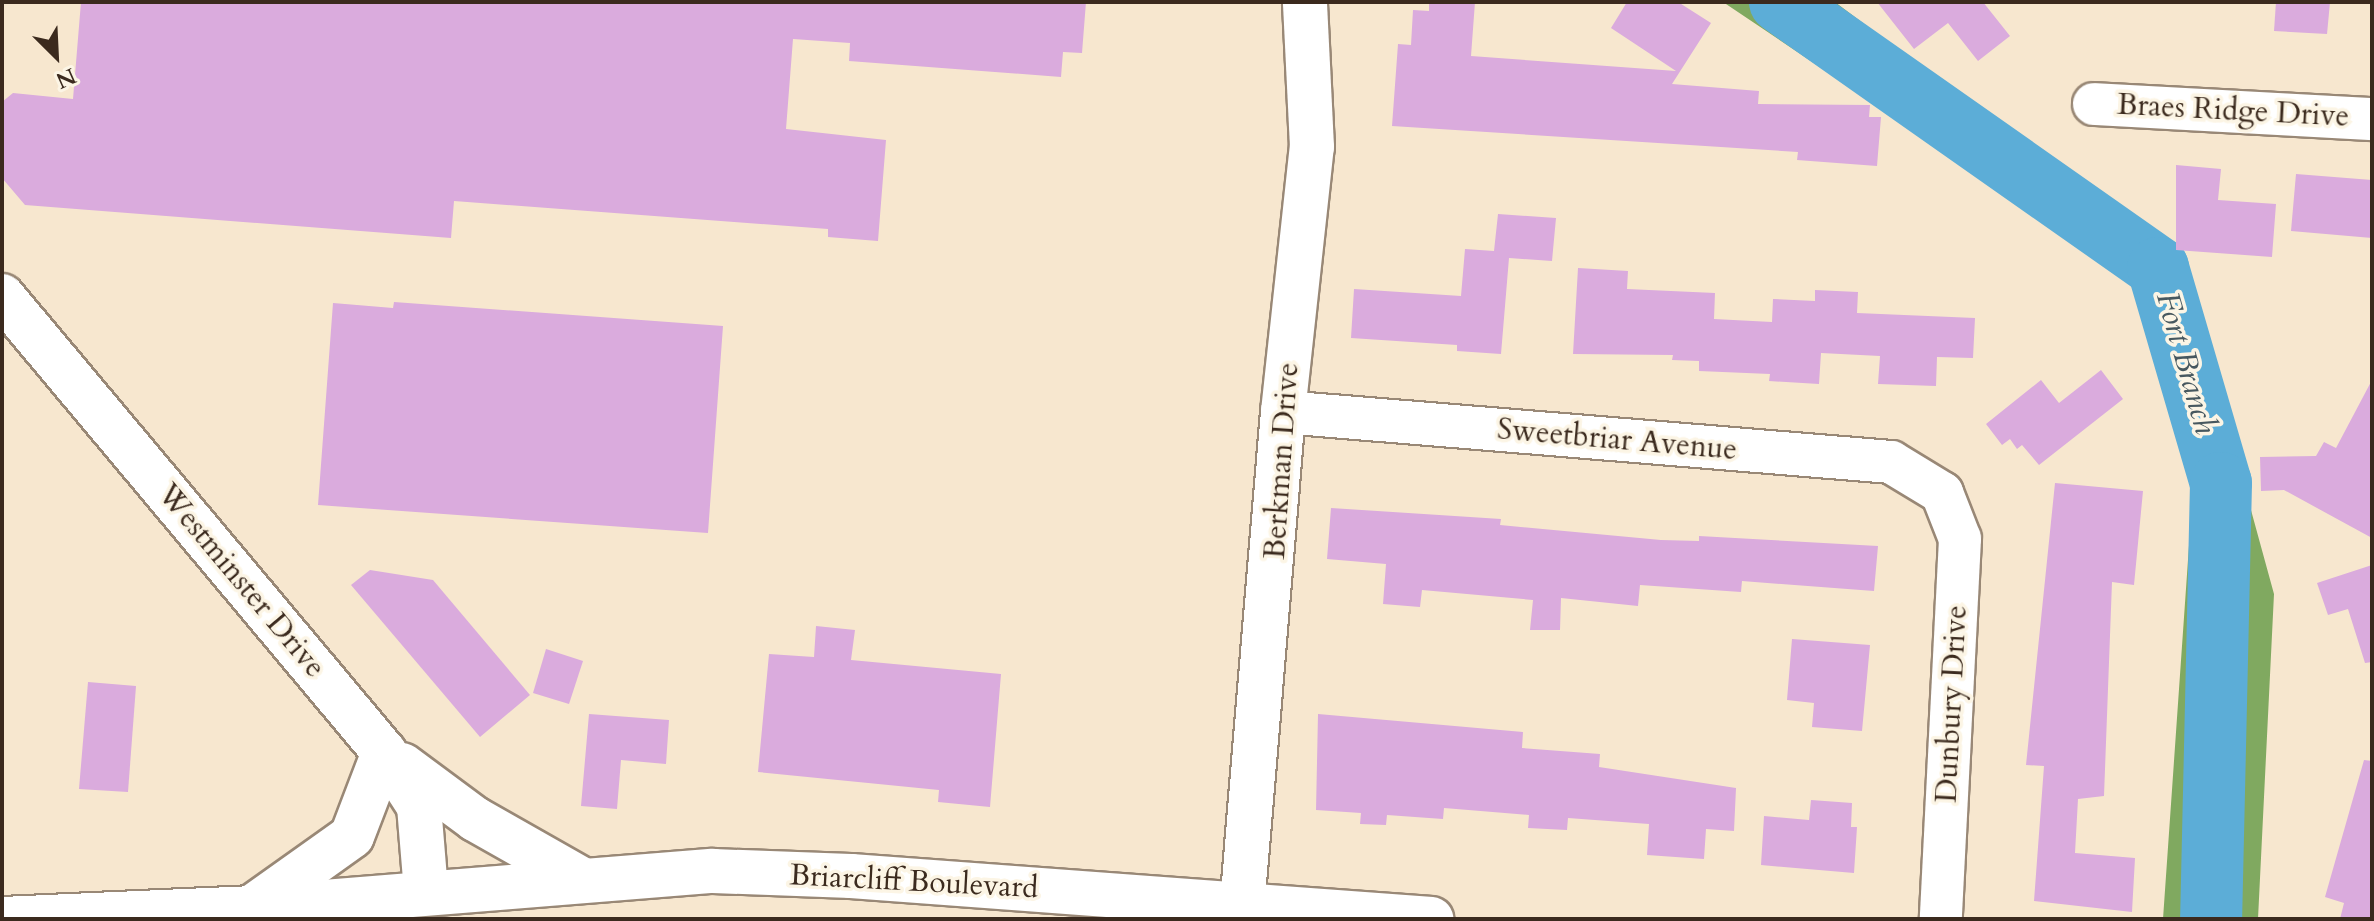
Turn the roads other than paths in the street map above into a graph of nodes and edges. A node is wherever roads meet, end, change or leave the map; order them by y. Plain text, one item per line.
1 (1305, 2) edge
2 (2094, 104) dead end
3 (2372, 119) edge
4 (2, 296) edge
5 (1283, 412) junction
6 (1942, 493) joint
7 (384, 752) junction
8 (588, 883) junction
9 (423, 905) edge
10 (1242, 912) edge
11 (257, 914) edge
12 (2, 919) edge
13 (537, 919) edge
14 (1431, 919) edge
15 (1941, 919) edge

1 - 5 street, Berkman Drive
2 - 3 street, Braes Ridge Drive
4 - 7 street, Westminster Drive
5 - 6 street, Sweetbriar Avenue
5 - 10 street, Berkman Drive
6 - 15 street, Dunbury Drive
7 - 8 street
7 - 9 street, Westminster Drive
7 - 11 street
8 - 9 street, Briarcliff Boulevard
8 - 10 street, Briarcliff Boulevard
8 - 13 street
9 - 11 street, Briarcliff Boulevard
10 - 14 street, Briarcliff Boulevard
11 - 12 street, Briarcliff Boulevard

